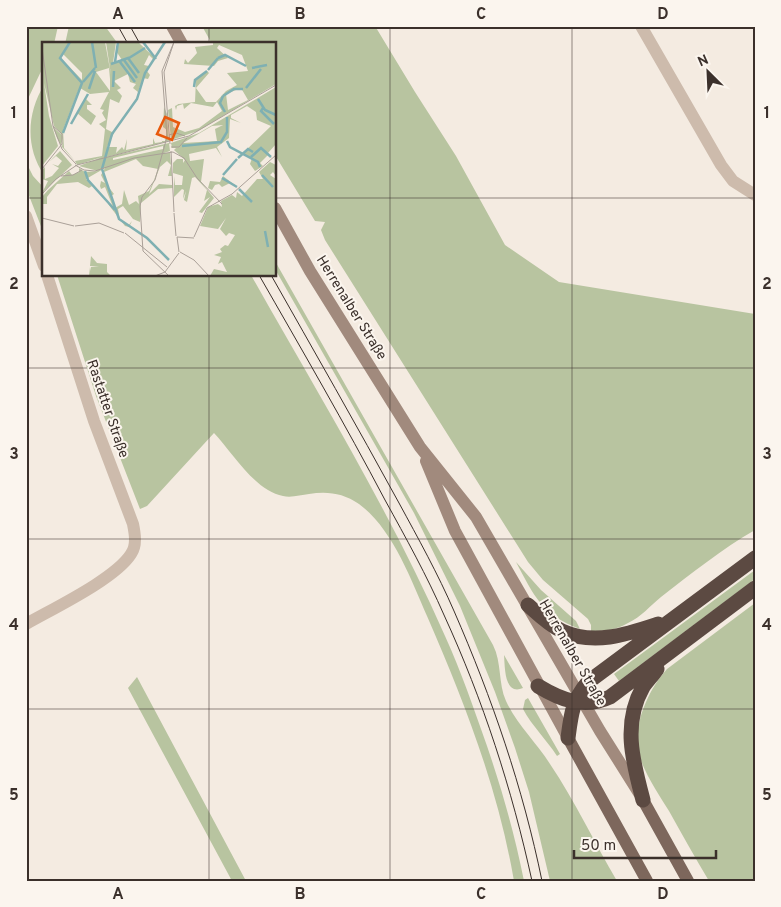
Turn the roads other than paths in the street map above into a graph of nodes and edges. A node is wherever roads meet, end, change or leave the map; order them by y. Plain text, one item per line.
1 (172, 26) edge
2 (642, 26) edge
3 (181, 42) edge
4 (755, 195) edge
5 (276, 210) edge
6 (26, 216) edge
7 (30, 235) edge
8 (42, 262) edge
9 (47, 276) edge
10 (420, 447) junction
11 (755, 558) edge
12 (755, 588) edge
13 (528, 605) junction
14 (671, 619) junction
15 (26, 624) edge
16 (667, 655) junction
17 (538, 686) junction
18 (579, 699) junction
19 (568, 738) junction
20 (643, 800) junction
21 (647, 881) edge
22 (688, 881) edge

1 - 3 main road
2 - 4 street
5 - 10 main road, Herrenalber Straße
6 - 7 street
7 - 8 street
9 - 15 street, Rastatter Straße
10 - 13 main road, Herrenalber Straße
10 - 17 main road, Herrenalber Straße
11 - 14 highway
12 - 16 highway
13 - 14 highway
13 - 18 main road, Herrenalber Straße
14 - 18 highway
16 - 18 highway
16 - 20 highway
17 - 18 highway
17 - 19 main road, Herrenalber Straße
18 - 19 highway
18 - 20 main road, Herrenalber Straße
19 - 21 main road, Herrenalber Straße
20 - 22 main road, Herrenalber Straße

